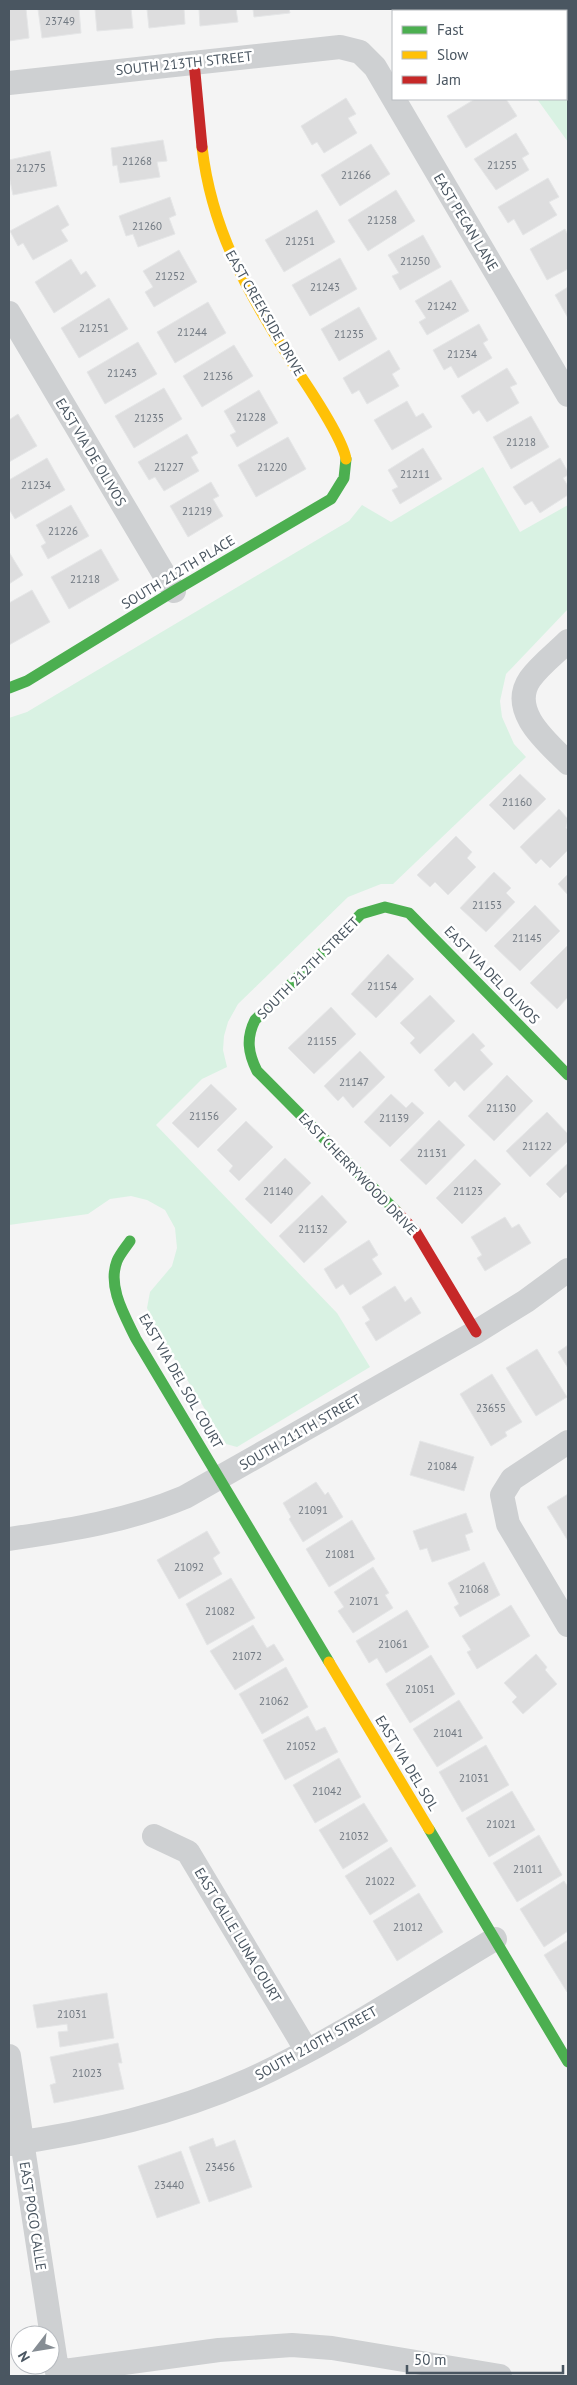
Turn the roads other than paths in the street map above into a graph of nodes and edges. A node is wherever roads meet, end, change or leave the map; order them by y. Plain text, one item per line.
1 (360, 52) joint
2 (194, 62) junction
3 (9, 83) edge
4 (392, 97) edge
5 (394, 100) edge
6 (9, 314) edge
7 (568, 395) edge
8 (347, 467) joint
9 (174, 591) junction
10 (568, 640) edge
11 (9, 688) edge
12 (568, 763) edge
13 (387, 906) joint
14 (247, 1048) joint
15 (568, 1075) edge
16 (130, 1241) dead end
17 (568, 1270) edge
18 (476, 1332) junction
19 (568, 1442) edge
20 (221, 1479) junction
21 (9, 1540) edge
22 (568, 1625) edge
23 (154, 1836) dead end
24 (495, 1939) junction
25 (307, 2051) junction
26 (9, 2056) edge
27 (568, 2062) edge
28 (15, 2143) edge
29 (49, 2325) edge
30 (60, 2374) edge
31 (500, 2376) edge

1 - 2 street, SOUTH 213TH STREET
1 - 4 street, EAST PECAN LANE
2 - 3 street, SOUTH 213TH STREET
2 - 8 street, EAST CREEKSIDE DRIVE
5 - 7 street, EAST PECAN LANE
6 - 9 street, EAST VIA DE OLIVOS
8 - 9 street, SOUTH 212TH PLACE
9 - 11 street, SOUTH 212TH PLACE
10 - 12 street
13 - 14 street, SOUTH 212TH STREET
13 - 15 street, EAST VIA DEL OLIVOS
14 - 18 street, EAST CHERRYWOOD DRIVE
16 - 20 street, EAST VIA DEL SOL COURT
17 - 18 street, SOUTH 211TH STREET
18 - 20 street, SOUTH 211TH STREET
19 - 22 street
20 - 21 street, SOUTH 211TH STREET
20 - 24 street, EAST VIA DEL SOL
23 - 25 street, EAST CALLE LUNA COURT
24 - 25 street, SOUTH 210TH STREET
24 - 27 street, EAST VIA DEL SOL
25 - 28 street, SOUTH 210TH STREET
26 - 28 street, EAST POCO CALLE
28 - 29 street, EAST POCO CALLE
30 - 31 street

